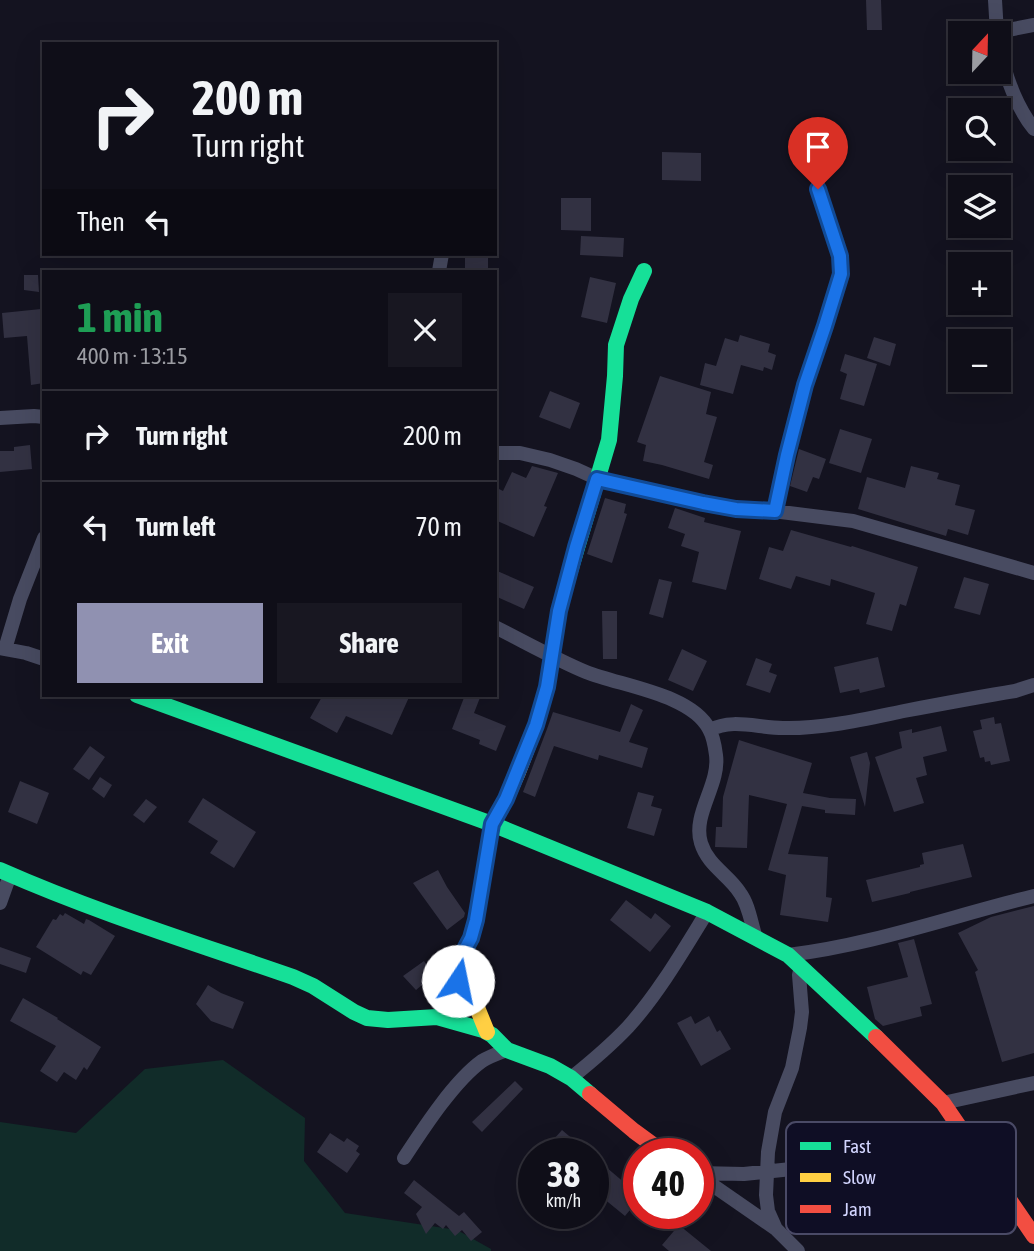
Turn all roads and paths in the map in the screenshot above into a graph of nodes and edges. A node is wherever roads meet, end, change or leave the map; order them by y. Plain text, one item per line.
1 (995, 0) edge
2 (997, 21) edge
3 (1034, 25) edge
4 (1012, 32) edge
5 (1010, 84) edge
6 (1034, 129) edge
7 (818, 189) dead end
8 (644, 271) dead end
9 (42, 417) edge
10 (0, 418) edge
11 (497, 453) edge
12 (597, 479) junction
13 (775, 511) junction
14 (42, 543) edge
15 (1034, 573) edge
16 (497, 628) edge
17 (2, 649) edge
18 (553, 656) junction
19 (42, 658) edge
20 (1034, 685) edge
21 (143, 697) edge
22 (710, 730) junction
23 (492, 824) junction
24 (5, 872) edge
25 (1034, 896) edge
26 (0, 903) edge
27 (707, 912) junction
28 (756, 938) junction
29 (788, 955) junction
30 (801, 967) junction
31 (487, 1032) junction
32 (507, 1050) junction
33 (571, 1078) junction
34 (1034, 1083) edge
35 (943, 1103) junction
36 (955, 1122) edge
37 (644, 1138) edge
38 (404, 1158) dead end
39 (786, 1170) edge
40 (766, 1172) junction
41 (714, 1174) edge
42 (714, 1185) edge
43 (1016, 1210) edge
44 (776, 1229) junction
45 (1034, 1236) edge
46 (798, 1251) edge

1 - 2 street
3 - 4 street
5 - 6 street
7 - 13 street
8 - 12 street
9 - 10 street
11 - 12 street
12 - 13 street
12 - 18 street
13 - 15 street
14 - 17 street
16 - 18 street
17 - 19 street
18 - 22 street
18 - 23 street
20 - 22 street
21 - 23 street
22 - 28 street
23 - 27 street
23 - 31 street
24 - 26 street
24 - 31 street
25 - 29 street
27 - 28 street
27 - 33 street
28 - 29 street
29 - 30 street
30 - 35 street
30 - 40 street
31 - 32 street
32 - 33 street
32 - 38 street
33 - 37 street
34 - 35 street
35 - 36 street
39 - 40 street
40 - 41 street
40 - 44 street
42 - 44 street
43 - 45 street
44 - 46 street

